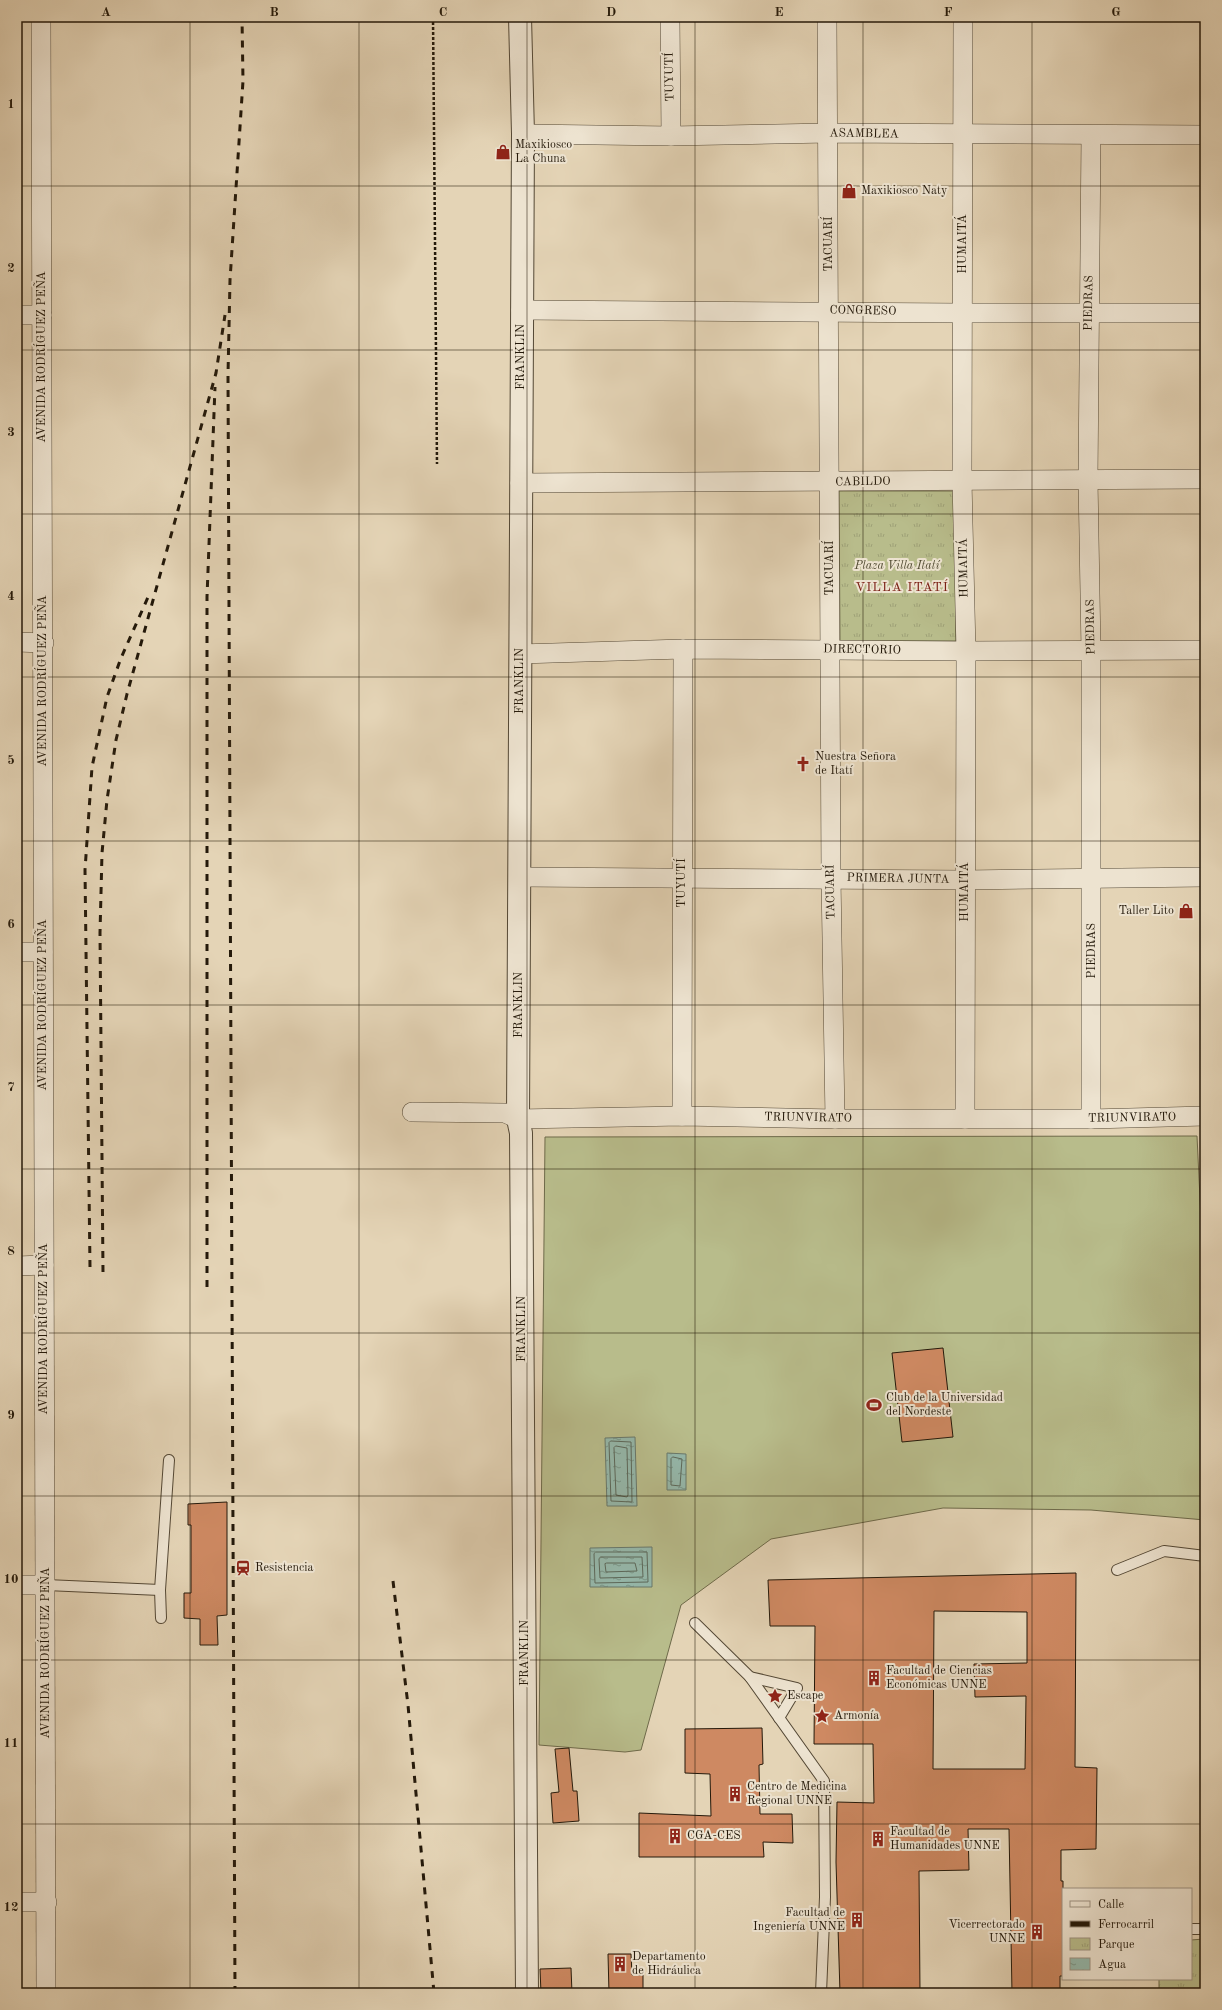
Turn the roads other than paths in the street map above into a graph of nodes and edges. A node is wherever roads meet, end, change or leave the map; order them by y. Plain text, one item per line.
1 (41, 17) edge
2 (520, 17) edge
3 (670, 17) edge
4 (827, 17) edge
5 (963, 17) edge
6 (829, 133) junction
7 (523, 134) junction
8 (1205, 134) edge
9 (963, 135) junction
10 (1091, 135) junction
11 (671, 136) junction
12 (521, 310) junction
13 (829, 311) junction
14 (1089, 312) junction
15 (964, 313) junction
16 (1205, 313) edge
17 (17, 315) edge
18 (42, 315) junction
19 (1205, 479) edge
20 (1088, 480) junction
21 (962, 481) junction
22 (830, 482) junction
23 (520, 483) junction
24 (17, 642) edge
25 (44, 643) junction
26 (683, 650) junction
27 (830, 650) junction
28 (1091, 650) junction
29 (1205, 650) edge
30 (966, 651) junction
31 (520, 654) junction
32 (520, 877) junction
33 (1092, 877) junction
34 (1205, 877) edge
35 (682, 878) junction
36 (831, 878) junction
37 (965, 880) junction
38 (17, 952) edge
39 (43, 952) junction
40 (412, 1112) dead end
41 (682, 1116) junction
42 (1205, 1116) edge
43 (518, 1119) junction
44 (835, 1119) junction
45 (965, 1119) junction
46 (1091, 1119) junction
47 (44, 1265) junction
48 (17, 1266) edge
49 (169, 1460) dead end
50 (1205, 1556) edge
51 (1117, 1570) dead end
52 (17, 1585) edge
53 (46, 1585) junction
54 (160, 1590) junction
55 (161, 1618) dead end
56 (695, 1623) dead end
57 (750, 1676) junction
58 (779, 1718) junction
59 (17, 1902) edge
60 (47, 1902) junction
61 (1205, 1929) edge
62 (1192, 1930) edge
63 (46, 1993) edge
64 (527, 1993) edge
65 (821, 1993) edge

1 - 18 street, AVENIDA RODRÍGUEZ PEÑA
2 - 7 street, FRANKLIN
3 - 11 street, TUYUTÍ
4 - 6 street, TACUARÍ
5 - 9 street, HUMAITÁ
6 - 9 street, ASAMBLEA
6 - 11 street, ASAMBLEA
6 - 13 street, TACUARÍ
7 - 11 street, ASAMBLEA
7 - 12 street, FRANKLIN
8 - 10 street, ASAMBLEA
9 - 10 street, ASAMBLEA
9 - 15 street, HUMAITÁ
10 - 14 street, PIEDRAS
12 - 13 street, CONGRESO
12 - 23 street, FRANKLIN
13 - 15 street, CONGRESO
13 - 22 street, TACUARÍ
14 - 15 street, CONGRESO
14 - 16 street, CONGRESO
14 - 20 street, PIEDRAS
15 - 21 street, HUMAITÁ
17 - 18 street
18 - 25 street, AVENIDA RODRÍGUEZ PEÑA
19 - 20 street, CABILDO
20 - 21 street, CABILDO
20 - 28 street, PIEDRAS
21 - 22 street, CABILDO
21 - 30 street, HUMAITÁ
22 - 23 street, CABILDO
22 - 27 street, TACUARÍ
23 - 31 street, FRANKLIN
24 - 25 street
25 - 39 street, AVENIDA RODRÍGUEZ PEÑA
26 - 27 street, DIRECTORIO
26 - 31 street, DIRECTORIO
26 - 35 street, TUYUTÍ
27 - 30 street, DIRECTORIO
27 - 36 street, TACUARÍ
28 - 29 street, DIRECTORIO
28 - 30 street, DIRECTORIO
28 - 33 street, PIEDRAS
30 - 37 street, HUMAITÁ
31 - 32 street, FRANKLIN
32 - 35 street, PRIMERA JUNTA
32 - 43 street, FRANKLIN
33 - 34 street, PRIMERA JUNTA
33 - 37 street, PRIMERA JUNTA
33 - 46 street, PIEDRAS
35 - 36 street, PRIMERA JUNTA
35 - 41 street, TUYUTÍ
36 - 37 street, PRIMERA JUNTA
36 - 44 street, TACUARÍ
37 - 45 street, HUMAITÁ
38 - 39 street
39 - 47 street, AVENIDA RODRÍGUEZ PEÑA
40 - 43 street, TRIUNVIRATO
41 - 43 street, TRIUNVIRATO
41 - 44 street, TRIUNVIRATO
42 - 46 street, TRIUNVIRATO
43 - 64 street, FRANKLIN
44 - 45 street, TRIUNVIRATO
45 - 46 street, TRIUNVIRATO
47 - 48 street
47 - 53 street, AVENIDA RODRÍGUEZ PEÑA
49 - 54 lane
50 - 51 lane
52 - 53 street
53 - 54 lane
53 - 60 street, AVENIDA RODRÍGUEZ PEÑA
54 - 55 lane
56 - 57 lane
57 - 58 lane
57 - 58 lane
58 - 65 lane
59 - 60 street
60 - 63 street, AVENIDA RODRÍGUEZ PEÑA
61 - 62 lane

